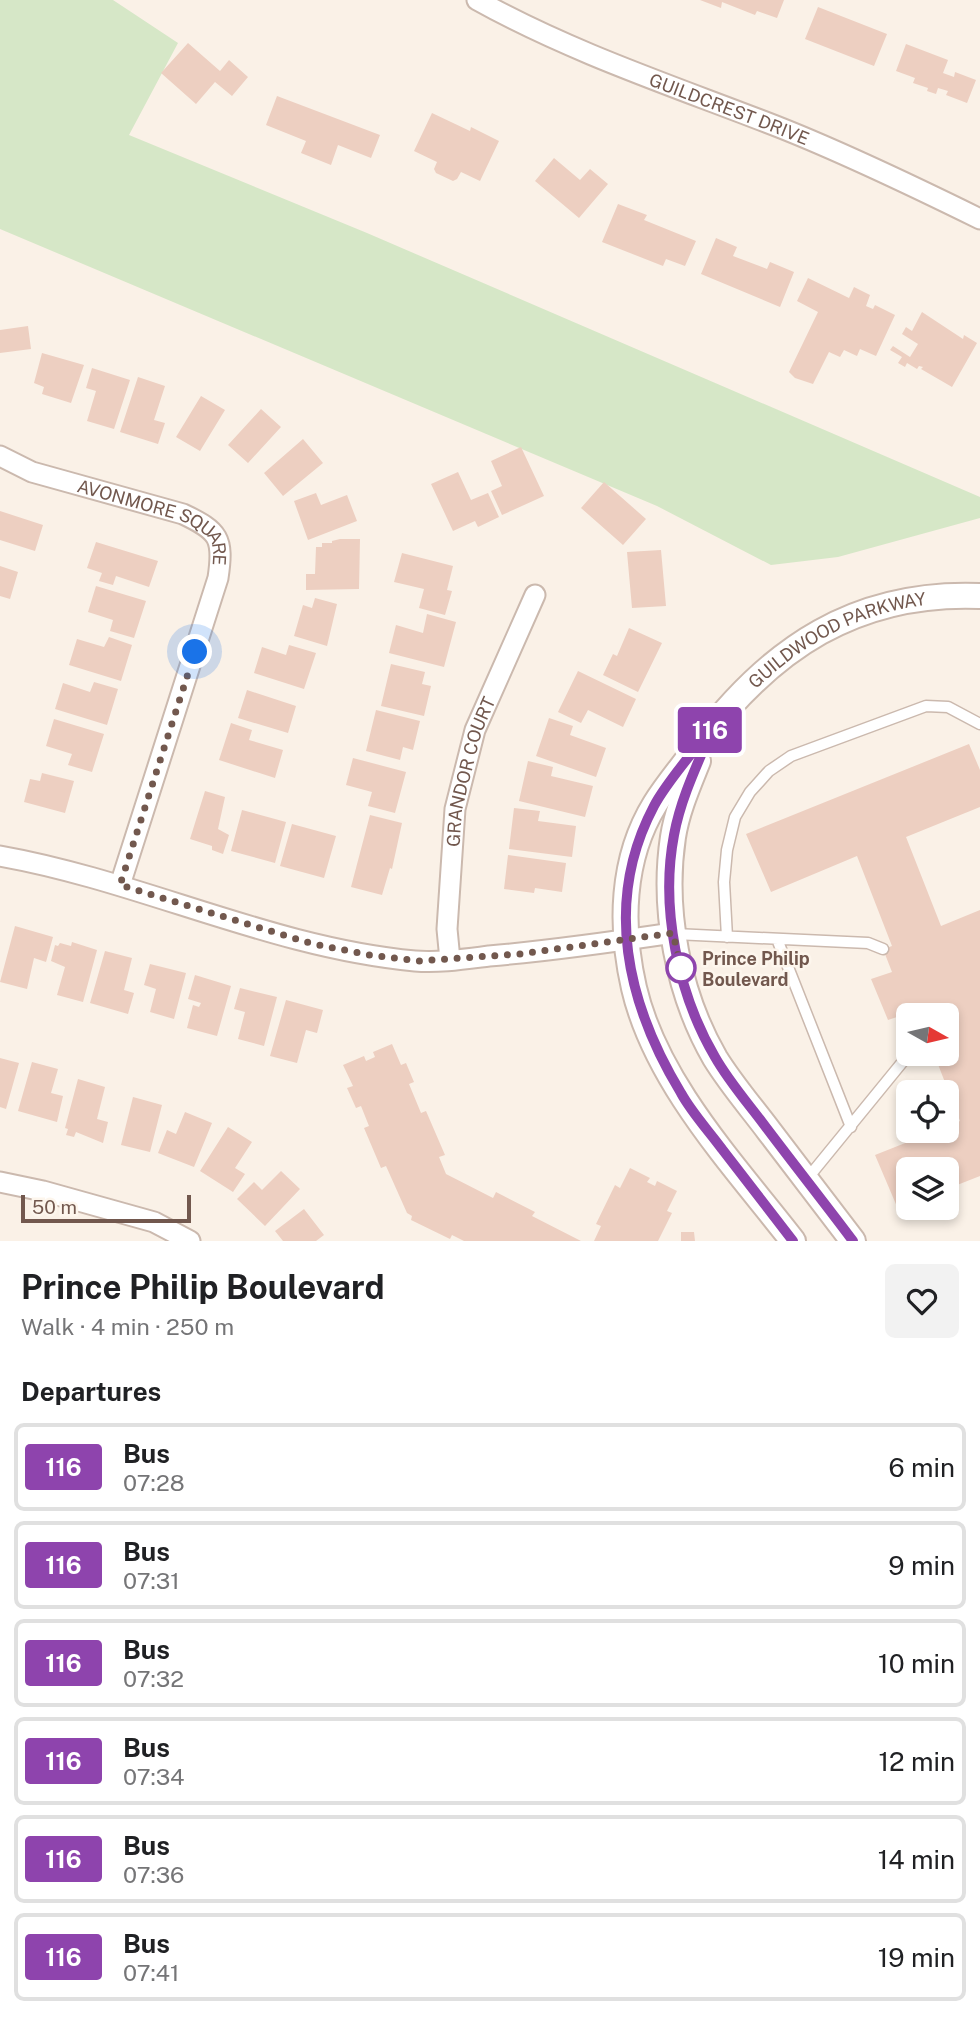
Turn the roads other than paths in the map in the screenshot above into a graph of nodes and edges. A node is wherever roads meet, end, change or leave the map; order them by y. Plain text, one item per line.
1 (477, 0) edge
2 (980, 219) edge
3 (0, 456) edge
4 (535, 595) dead end
5 (980, 596) edge
6 (980, 724) edge
7 (714, 725) junction
8 (0, 856) edge
9 (120, 885) junction
10 (673, 933) junction
11 (727, 937) junction
12 (777, 939) junction
13 (626, 940) junction
14 (883, 949) dead end
15 (450, 960) junction
16 (899, 1066) edge
17 (850, 1127) junction
18 (806, 1180) junction
19 (0, 1182) edge
20 (190, 1241) edge
21 (793, 1241) edge
22 (853, 1241) edge

1 - 2 street, GUILDCREST DRIVE
3 - 9 street, AVONMORE SQUARE
4 - 15 street, GRANDOR COURT
5 - 7 street, GUILDWOOD PARKWAY
6 - 11 lane
7 - 10 street, GUILDWOOD PARKWAY
7 - 13 street, GUILDWOOD PARKWAY
8 - 9 street
9 - 15 street
10 - 11 lane
10 - 13 street
10 - 18 street, GUILDWOOD PARKWAY
11 - 12 lane
12 - 14 lane
12 - 17 lane
13 - 15 street
13 - 21 street, GUILDWOOD PARKWAY
16 - 17 lane
17 - 18 lane
18 - 22 street, GUILDWOOD PARKWAY
19 - 20 street

